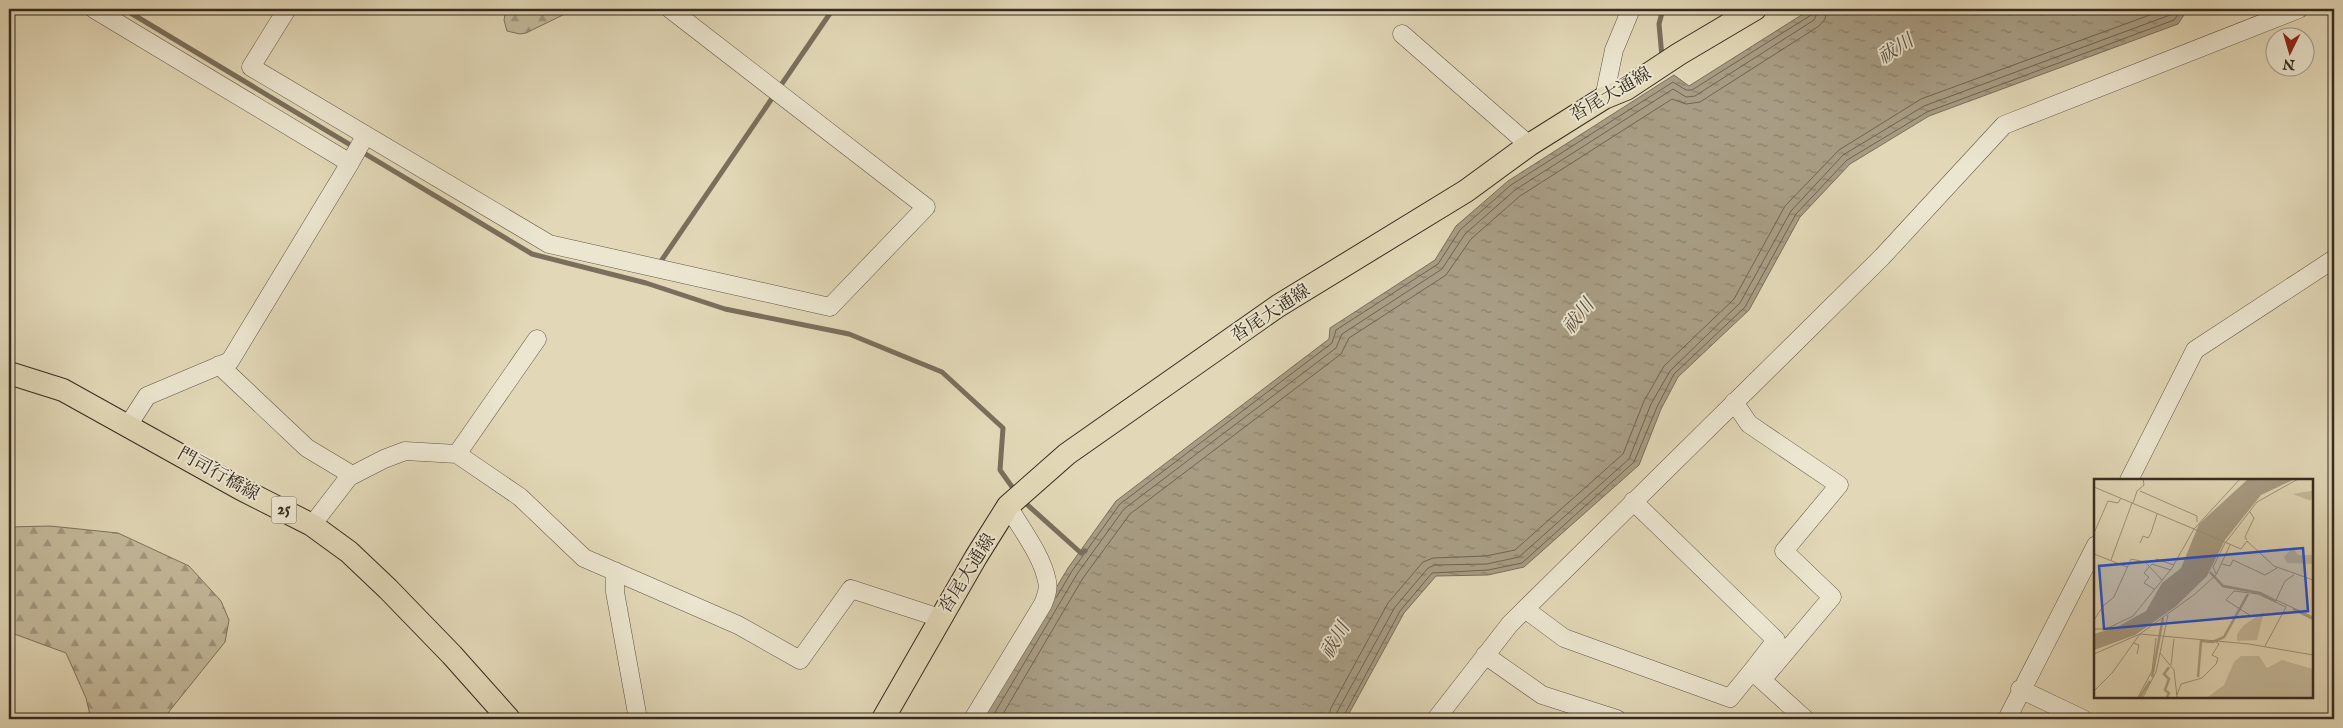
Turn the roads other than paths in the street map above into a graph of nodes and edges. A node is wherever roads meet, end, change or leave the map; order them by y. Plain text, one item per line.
1 (94, 9) edge
2 (287, 9) edge
3 (670, 9) edge
4 (1631, 9) edge
5 (1756, 9) edge
6 (2299, 9) edge
7 (1402, 34) dead end
8 (1604, 98) junction
9 (365, 136) junction
10 (1529, 145) junction
11 (350, 163) junction
12 (2334, 259) edge
13 (537, 339) dead end
14 (219, 365) junction
15 (9, 373) edge
16 (1734, 402) junction
17 (129, 424) junction
18 (458, 454) junction
19 (352, 475) junction
20 (2130, 479) edge
21 (1633, 501) junction
22 (1008, 506) junction
23 (312, 525) junction
24 (2094, 549) edge
25 (615, 572) junction
26 (1525, 609) junction
27 (940, 618) junction
28 (1485, 655) junction
29 (1757, 675) junction
30 (2020, 689) junction
31 (508, 719) edge
32 (638, 719) edge
33 (883, 719) edge
34 (973, 719) edge
35 (1436, 719) edge
36 (1617, 719) edge
37 (1805, 719) edge
38 (2007, 719) edge
39 (2083, 719) edge

1 - 11 street
2 - 9 street
3 - 9 street
4 - 8 street
5 - 8 main road, 沓尾大通線
6 - 16 street
7 - 10 street
8 - 10 main road, 沓尾大通線
9 - 11 street
10 - 22 main road, 沓尾大通線
11 - 14 street
12 - 20 street
13 - 18 street
14 - 17 street
14 - 19 street
15 - 17 main road, 門司行橋線 / 25
16 - 21 street
16 - 29 street
17 - 23 main road, 門司行橋線 / 25
18 - 19 street
18 - 25 street
19 - 23 street
21 - 26 street
21 - 29 street
22 - 27 main road, 沓尾大通線
22 - 34 street
23 - 31 main road, 門司行橋線 / 25
24 - 30 street
25 - 27 street
25 - 32 street
26 - 28 street
26 - 29 street
27 - 33 main road, 沓尾大通線
28 - 35 street
28 - 36 street
29 - 37 street
30 - 38 street
30 - 39 street

